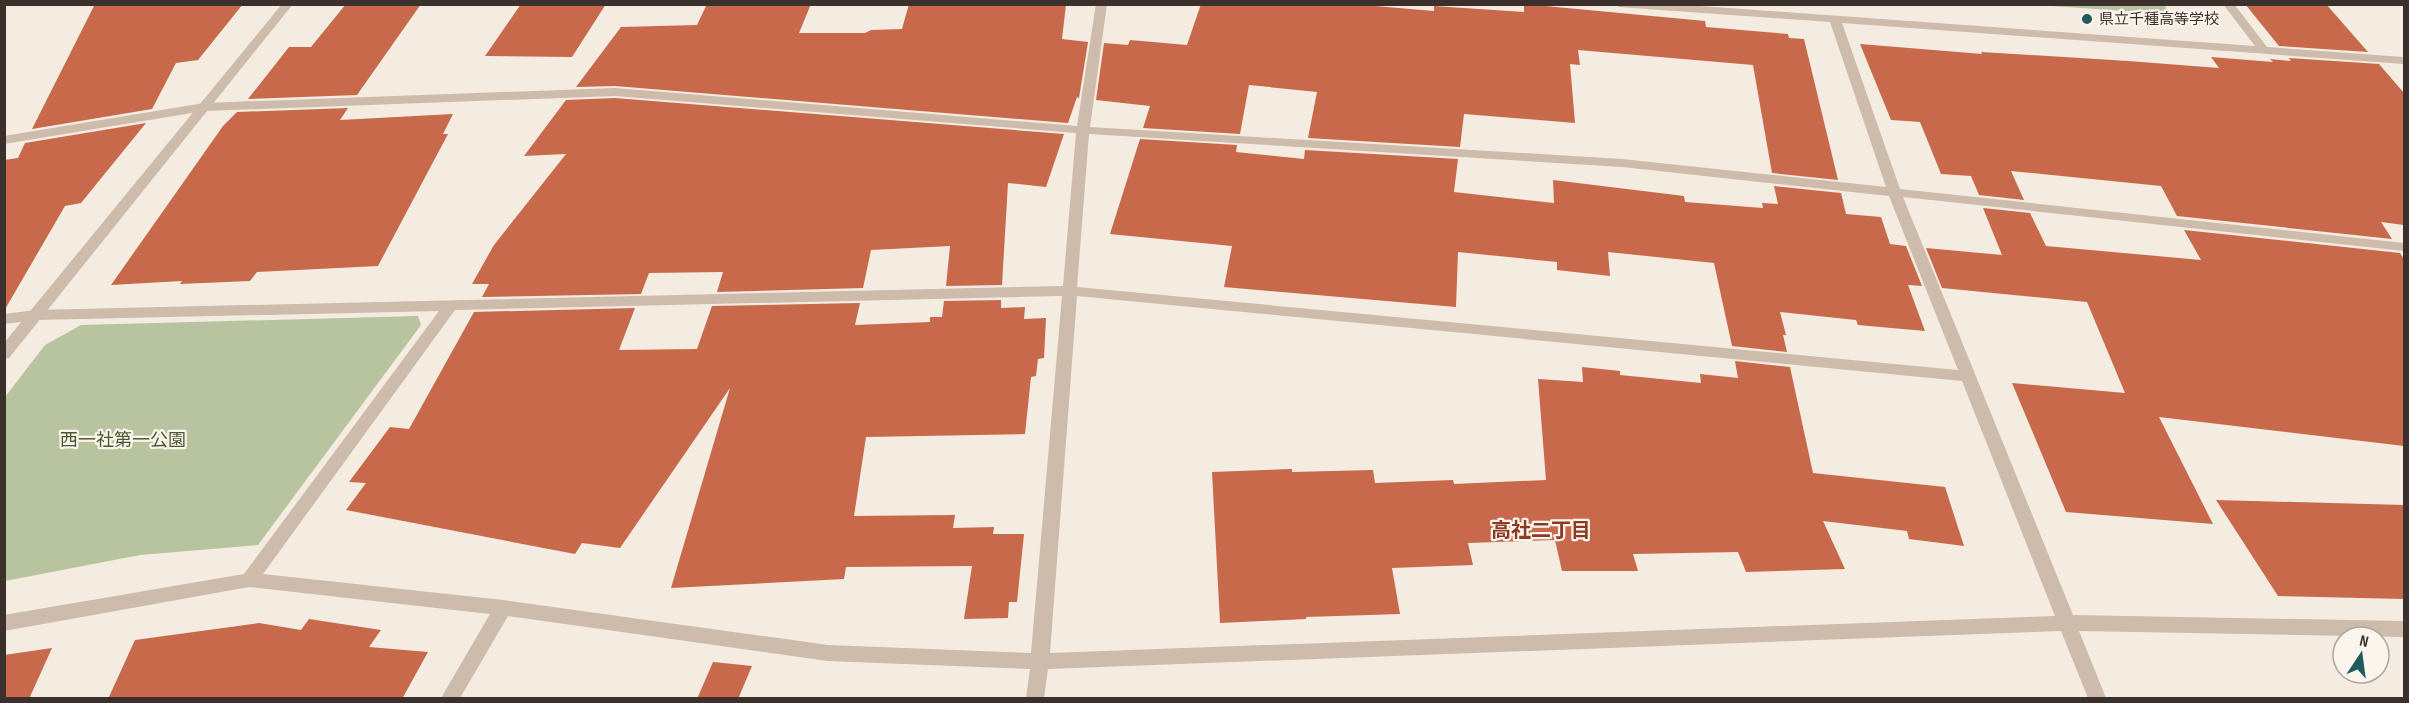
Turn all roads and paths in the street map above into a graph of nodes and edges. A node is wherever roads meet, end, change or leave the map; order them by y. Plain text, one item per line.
1 (288, 4) edge
2 (1102, 4) edge
3 (1620, 4) edge
4 (2228, 4) edge
5 (1835, 20) junction
6 (2264, 50) junction
7 (2404, 60) edge
8 (204, 107) junction
9 (1083, 130) junction
10 (4, 140) edge
11 (1895, 194) junction
12 (2404, 247) edge
13 (1070, 291) junction
14 (450, 306) junction
15 (36, 315) junction
16 (4, 319) edge
17 (4, 354) edge
18 (1967, 376) junction
19 (249, 580) junction
20 (503, 608) junction
21 (4, 623) edge
22 (2067, 623) junction
23 (2404, 629) edge
24 (1040, 661) junction
25 (450, 699) edge
26 (1035, 699) edge
27 (2097, 699) edge

1 - 8 street
2 - 9 street
3 - 5 street
4 - 6 street
5 - 6 street
5 - 11 street
6 - 7 street
8 - 9 street
8 - 10 street
8 - 15 street
9 - 11 street
9 - 13 street
11 - 12 street
11 - 18 street
13 - 14 street
13 - 18 street
13 - 24 street
14 - 15 street
14 - 19 street
15 - 16 street
15 - 17 street
18 - 22 street
19 - 20 street
19 - 21 street
20 - 24 street
20 - 25 street
22 - 23 street
22 - 24 street
22 - 27 street
24 - 26 street

